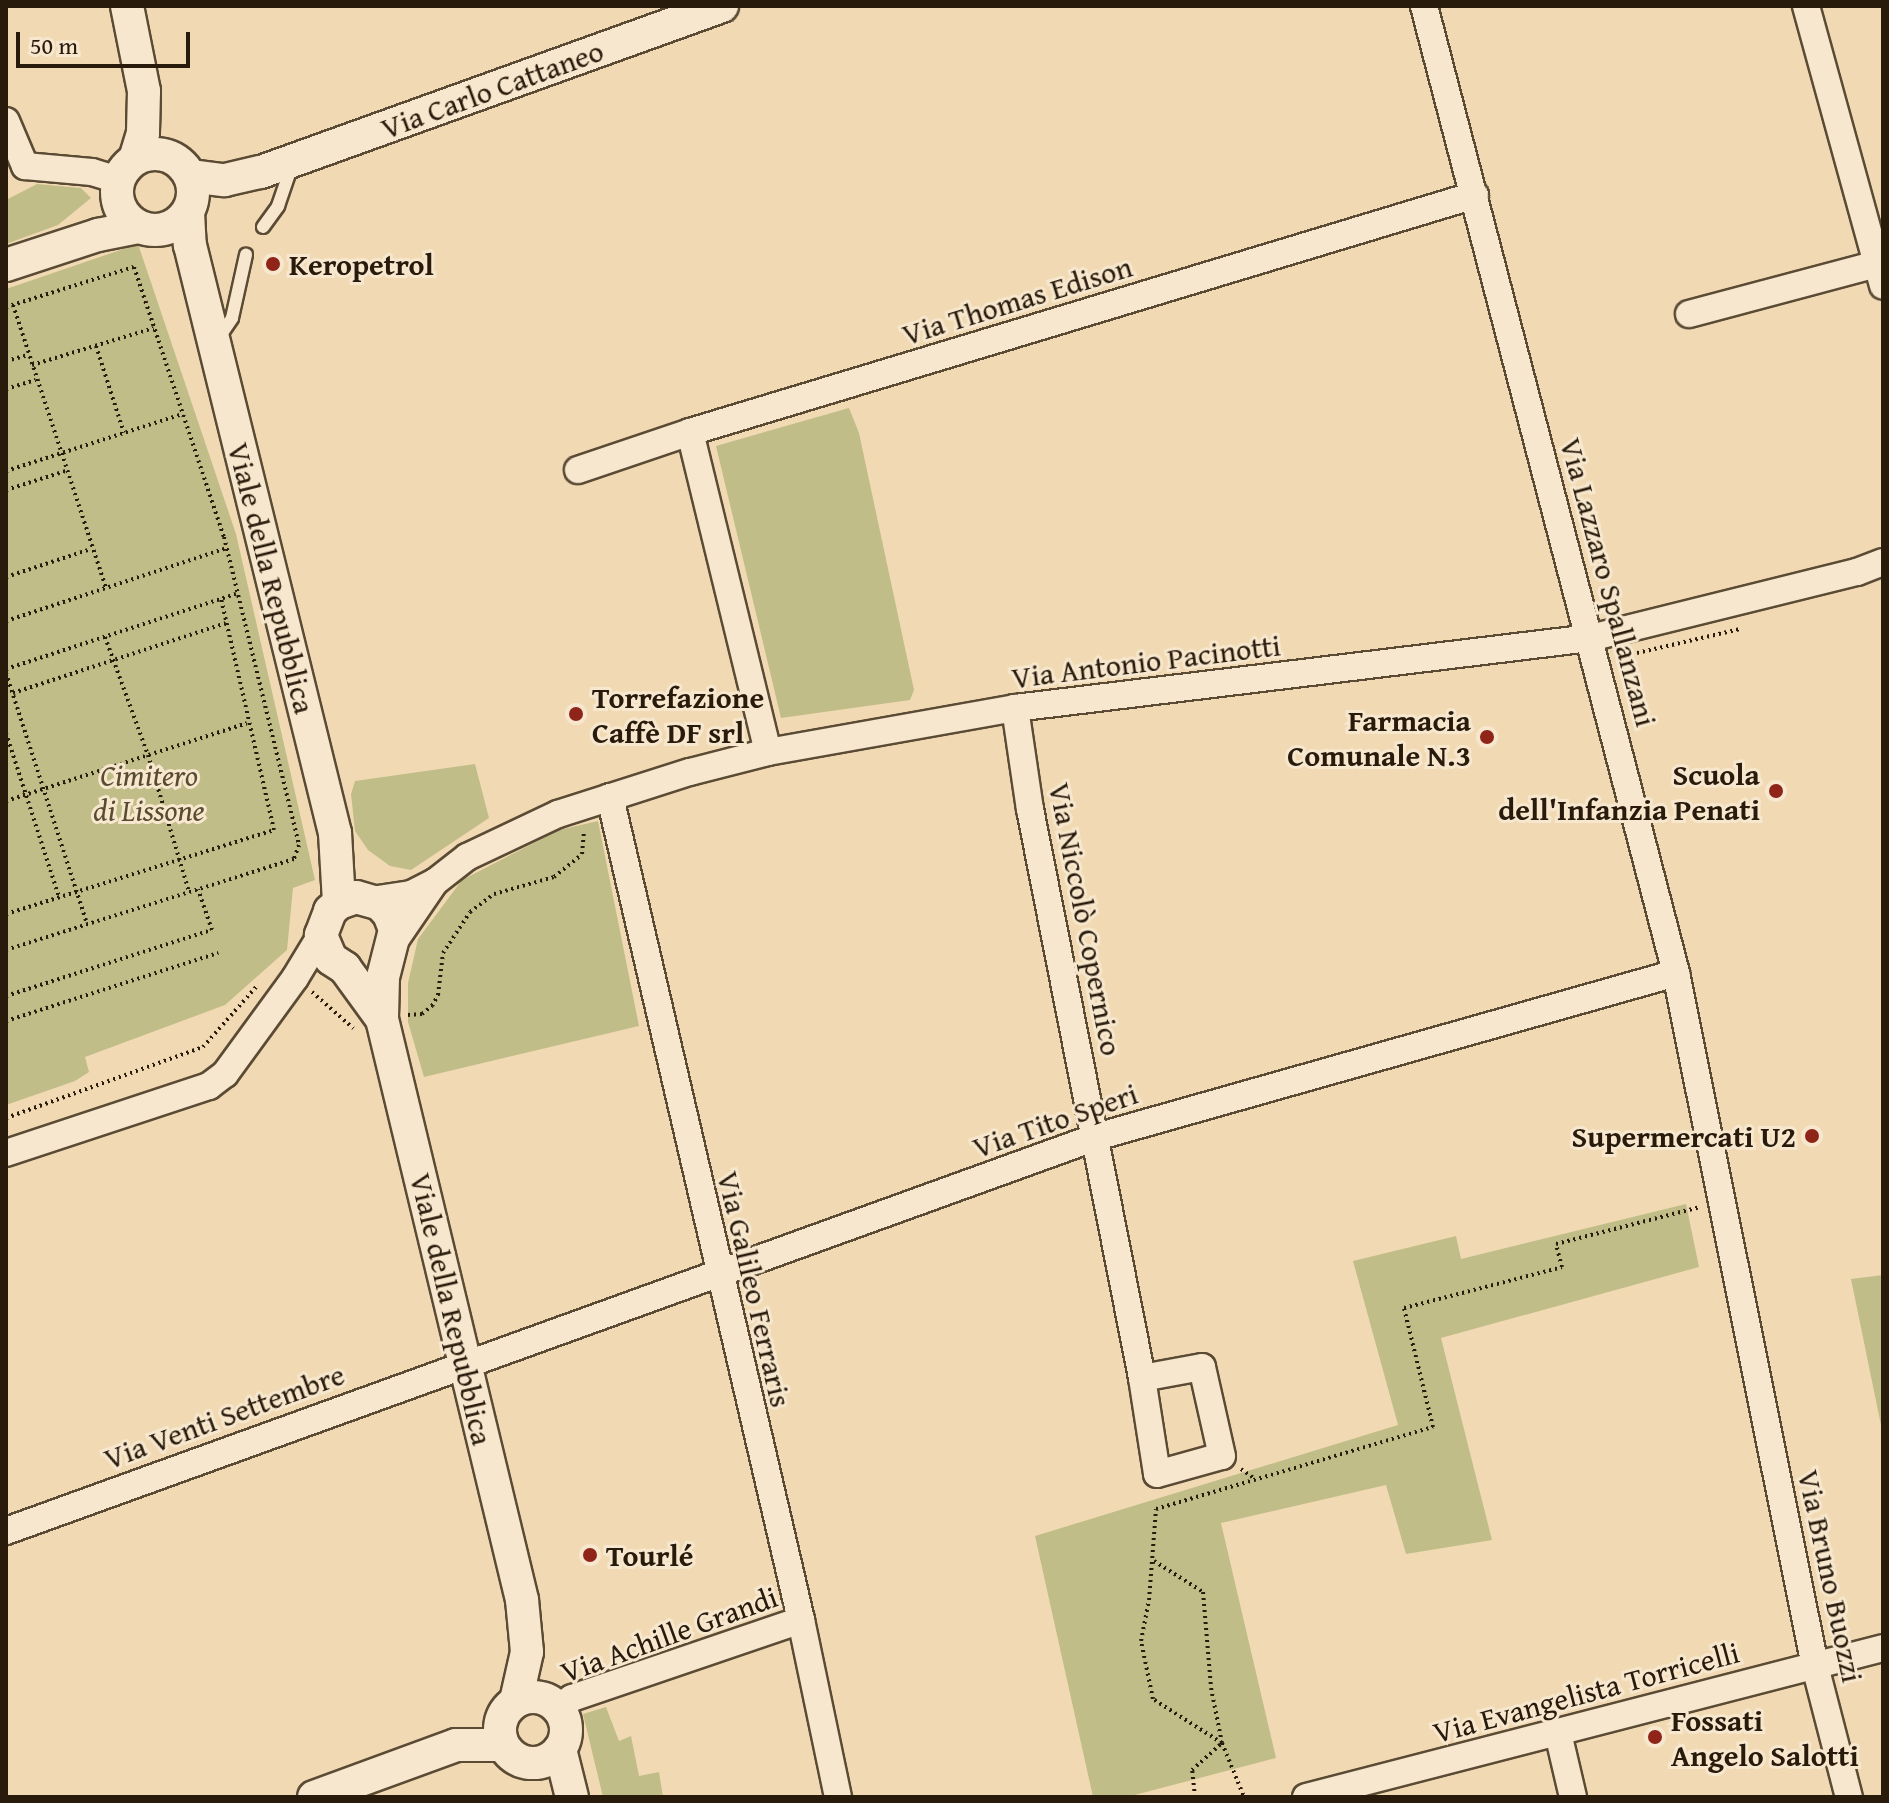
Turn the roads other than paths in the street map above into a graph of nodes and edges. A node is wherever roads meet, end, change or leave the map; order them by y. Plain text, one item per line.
1 (127, 6) edge
2 (722, 6) edge
3 (1424, 6) edge
4 (1806, 6) edge
5 (138, 49) junction
6 (12, 139) edge
7 (294, 160) junction
8 (123, 178) junction
9 (187, 189) junction
10 (1475, 195) junction
11 (263, 227) dead end
12 (142, 228) junction
13 (67, 243) junction
14 (246, 255) dead end
15 (6, 265) edge
16 (1880, 275) edge
17 (1689, 314) dead end
18 (211, 334) junction
19 (690, 432) junction
20 (578, 470) dead end
21 (1883, 562) edge
22 (1590, 638) junction
23 (1015, 708) junction
24 (768, 752) junction
25 (610, 797) junction
26 (335, 833) junction
27 (435, 882) junction
28 (371, 900) junction
29 (339, 903) junction
30 (321, 935) junction
31 (391, 949) junction
32 (343, 967) junction
33 (1676, 973) junction
34 (295, 978) junction
35 (382, 1019) junction
36 (1096, 1137) junction
37 (6, 1153) edge
38 (718, 1274) junction
39 (465, 1362) junction
40 (1142, 1378) dead end
41 (1764, 1414) joint
42 (6, 1531) edge
43 (522, 1600) junction
44 (801, 1620) junction
45 (1883, 1648) edge
46 (1815, 1666) junction
47 (555, 1705) junction
48 (507, 1721) junction
49 (1558, 1733) junction
50 (547, 1756) junction
51 (314, 1797) edge
52 (558, 1797) edge
53 (572, 1797) edge
54 (838, 1797) edge
55 (1306, 1797) edge
56 (1573, 1797) edge
57 (1849, 1797) edge

1 - 5 street
2 - 7 street, Via Carlo Cattaneo
3 - 10 street, Via Lazzaro Spallanzani
4 - 16 street
5 - 8 street
5 - 9 street, Viale della Repubblica
6 - 8 street
7 - 9 street, Via Carlo Cattaneo
7 - 11 lane
8 - 9 street
8 - 12 street, Viale della Repubblica
8 - 13 street
9 - 12 street
9 - 18 street, Viale della Repubblica
10 - 19 street, Via Thomas Edison
10 - 22 street, Via Lazzaro Spallanzani
12 - 13 street
12 - 18 street, Viale della Repubblica
13 - 15 street
14 - 18 lane
16 - 17 street
18 - 26 street, Viale della Repubblica
19 - 20 street, Via Thomas Edison
19 - 24 street
21 - 22 street, Via Antonio Pacinotti
22 - 23 street, Via Antonio Pacinotti
22 - 33 street, Via Lazzaro Spallanzani
23 - 24 street, Via Antonio Pacinotti
23 - 36 street, Via Niccolò Copernico
24 - 25 street, Via Antonio Pacinotti
25 - 27 street, Via Antonio Pacinotti
25 - 38 street, Via Galileo Ferraris
26 - 28 street, Viale della Repubblica
26 - 29 street, Viale della Repubblica
27 - 28 street, Via Antonio Pacinotti
27 - 31 street, Via Antonio Pacinotti
28 - 29 street
28 - 31 street, Viale della Repubblica
29 - 30 street
30 - 32 street, Viale della Repubblica
30 - 34 street
31 - 32 street
31 - 35 street, Viale della Repubblica
32 - 34 street
32 - 35 street, Viale della Repubblica
33 - 36 street, Via Tito Speri
33 - 41 street, Via Lazzaro Spallanzani
34 - 37 street
35 - 39 street, Viale della Repubblica
36 - 38 street, Via Tito Speri
36 - 40 street, Via Niccolò Copernico
38 - 39 street, Via Tito Speri
38 - 44 street, Via Galileo Ferraris
39 - 42 street, Via Venti Settembre
39 - 43 street, Viale della Repubblica
41 - 46 street, Via Bruno Buozzi
43 - 47 street, Viale della Repubblica
43 - 48 street, Viale della Repubblica
44 - 47 street, Via Achille Grandi
44 - 54 street, Via Galileo Ferraris
45 - 46 street, Via Evangelista Torricelli
46 - 49 street, Via Evangelista Torricelli
46 - 57 street, Via Bruno Buozzi
47 - 48 street
47 - 50 street, Viale della Repubblica
48 - 50 street
48 - 51 street
49 - 55 street, Via Evangelista Torricelli
49 - 56 street
50 - 52 street
50 - 53 street, Viale della Repubblica

